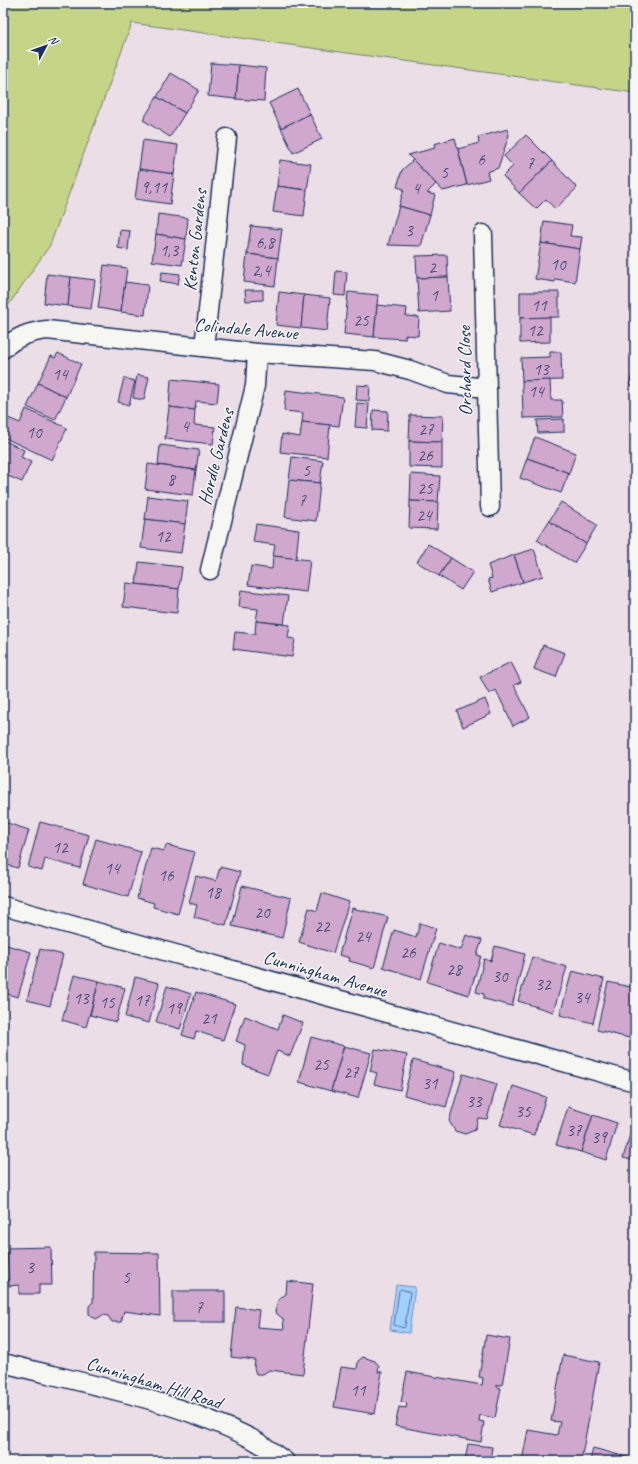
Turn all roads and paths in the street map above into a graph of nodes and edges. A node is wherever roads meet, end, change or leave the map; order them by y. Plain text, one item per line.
1 (227, 138) dead end
2 (483, 234) dead end
3 (204, 347) junction
4 (3, 349) edge
5 (257, 353) junction
6 (487, 388) junction
7 (490, 507) dead end
8 (210, 570) dead end
9 (3, 906) edge
10 (635, 1082) edge
11 (3, 1363) edge
12 (285, 1461) edge

1 - 3 street, Kenton Gardens
2 - 6 street, Orchard Close
3 - 4 street, Colindale Avenue
3 - 5 street, Colindale Avenue
5 - 6 street, Colindale Avenue
5 - 8 street, Hordle Gardens
6 - 7 street, Orchard Close
9 - 10 street, Cunningham Avenue
11 - 12 street, Cunningham Hill Road

